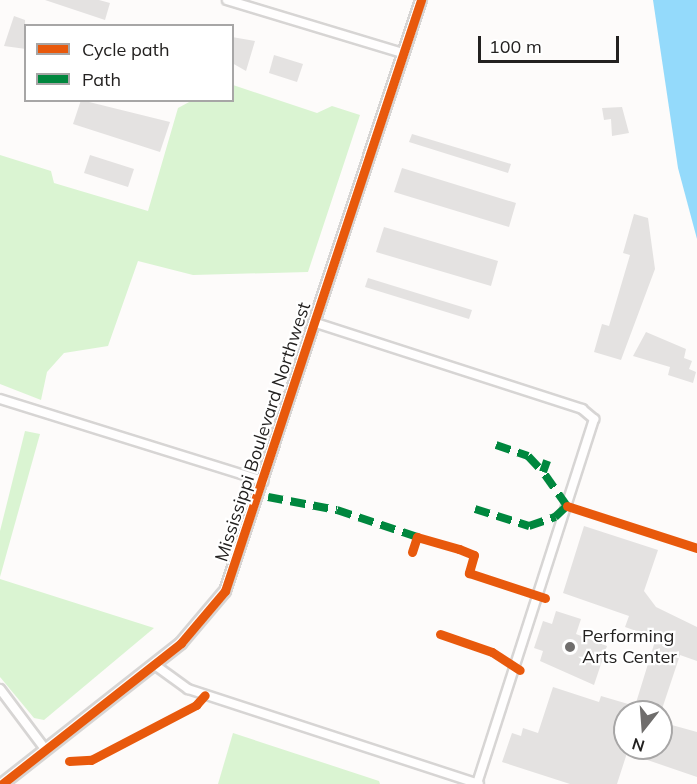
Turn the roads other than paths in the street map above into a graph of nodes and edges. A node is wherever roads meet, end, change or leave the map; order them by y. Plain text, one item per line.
1 (421, 0) edge
2 (233, 1) edge
3 (403, 53) junction
4 (316, 323) junction
5 (0, 399) edge
6 (264, 481) junction
7 (155, 665) junction
8 (0, 689) edge
9 (45, 749) junction
10 (2, 784) edge
11 (478, 784) edge

1 - 3 street, Mississippi Boulevard Northwest
2 - 3 street
3 - 4 street, Mississippi Boulevard Northwest
4 - 6 street, Mississippi Boulevard Northwest
4 - 11 street
5 - 6 street
6 - 7 street, Mississippi Boulevard Northwest
7 - 9 street, Mississippi Boulevard Northwest
7 - 11 street
8 - 9 street
9 - 10 street, Mississippi Boulevard Northwest

